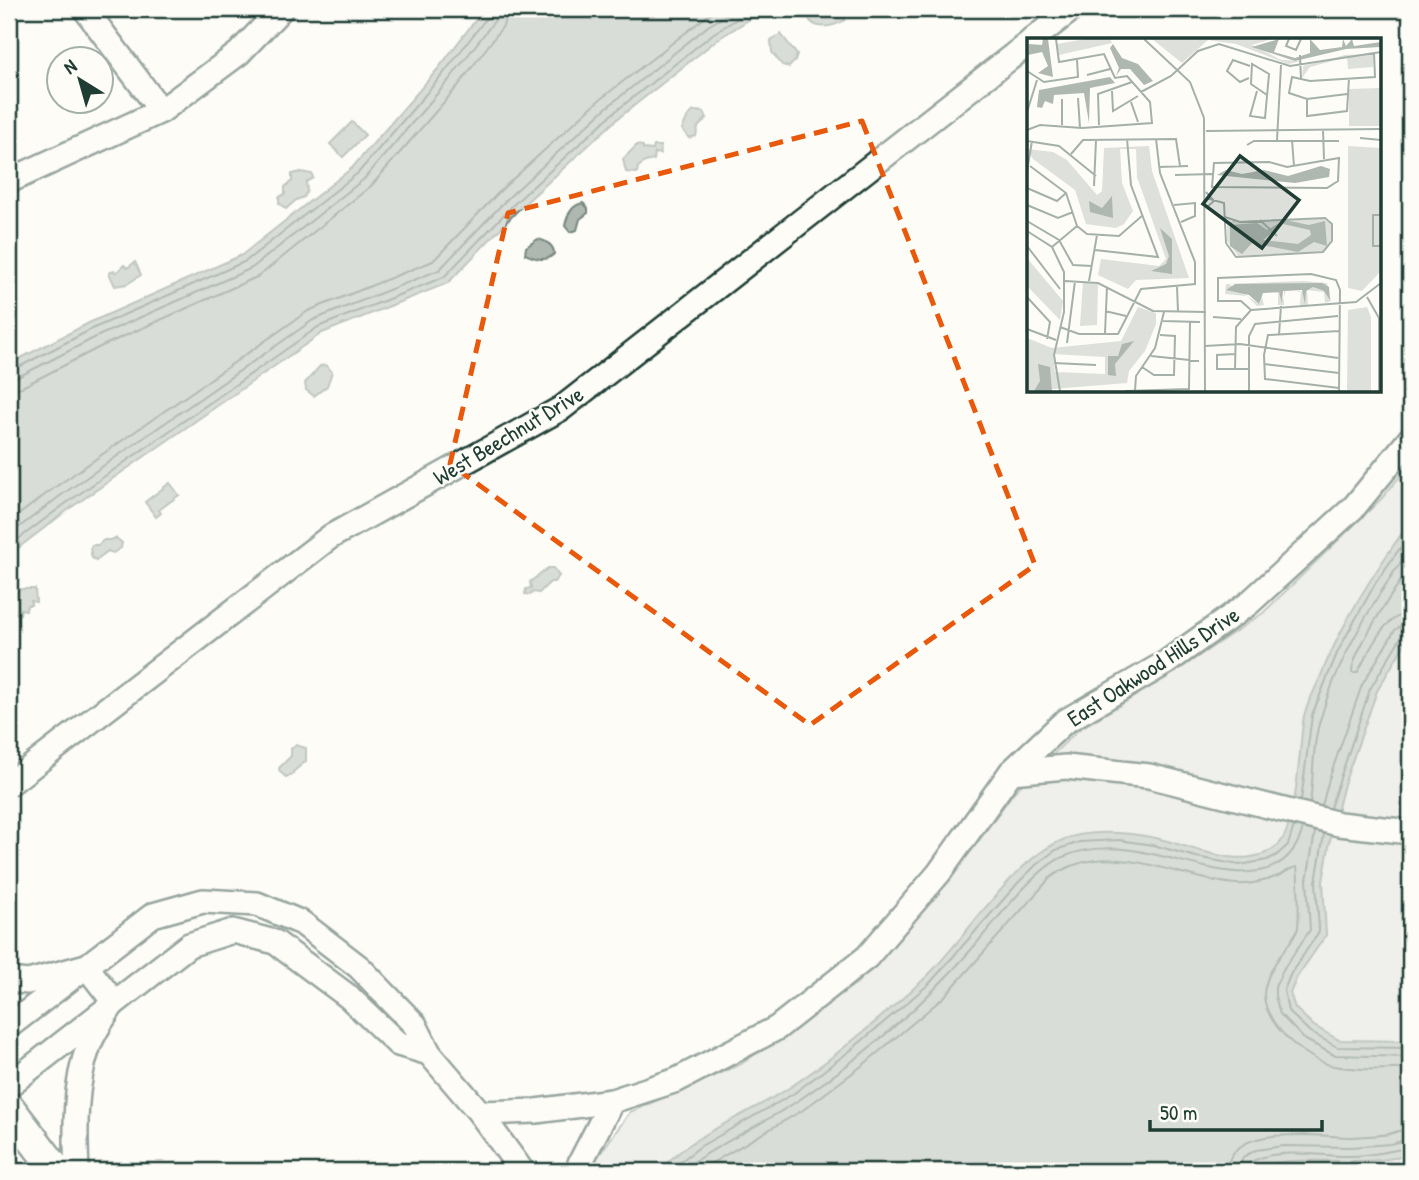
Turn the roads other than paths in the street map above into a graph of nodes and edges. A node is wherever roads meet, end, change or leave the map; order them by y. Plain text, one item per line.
1 (85, 9) edge
2 (282, 9) edge
3 (1072, 9) edge
4 (1034, 38) edge
5 (1027, 43) edge
6 (162, 111) junction
7 (9, 181) edge
8 (1410, 439) edge
9 (1011, 772) junction
10 (9, 785) edge
11 (1410, 832) edge
12 (184, 906) junction
13 (199, 942) junction
14 (86, 966) junction
15 (9, 981) edge
16 (114, 1002) junction
17 (9, 1026) edge
18 (429, 1053) junction
19 (9, 1085) edge
20 (612, 1101) junction
21 (9, 1108) edge
22 (480, 1113) junction
23 (57, 1171) edge
24 (77, 1171) edge
25 (522, 1171) edge
26 (578, 1171) edge

1 - 6 street
2 - 6 street
3 - 4 street, West Beechnut Drive
5 - 10 street, West Beechnut Drive
6 - 7 street
8 - 9 street, East Oakwood Hills Drive
9 - 11 street
9 - 20 street, East Oakwood Hills Drive
12 - 13 street
12 - 14 street
12 - 18 street
13 - 16 street
13 - 18 street
14 - 15 street
14 - 16 street
14 - 17 street
16 - 19 street
16 - 24 street
18 - 22 street
20 - 22 street, East Oakwood Hills Drive
20 - 26 street
21 - 23 main road
22 - 25 street

